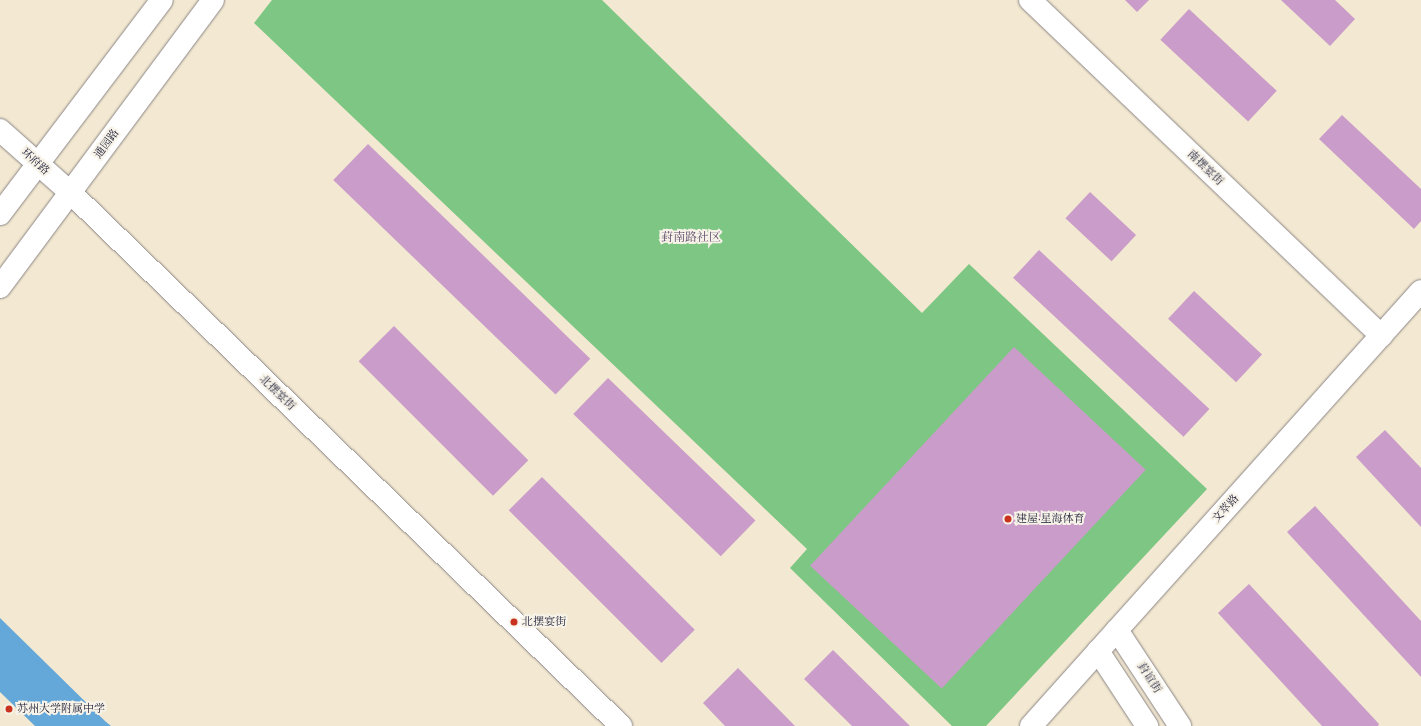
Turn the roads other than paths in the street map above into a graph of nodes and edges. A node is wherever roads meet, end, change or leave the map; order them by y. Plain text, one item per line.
1 (162, 0) edge
2 (213, 0) edge
3 (1030, 0) edge
4 (0, 130) edge
5 (37, 165) junction
6 (71, 193) junction
7 (0, 214) edge
8 (0, 287) edge
9 (1421, 292) edge
10 (1381, 336) junction
11 (1117, 630) junction
12 (1098, 651) junction
13 (621, 726) edge
14 (1031, 726) edge
15 (1147, 726) edge
16 (1180, 726) edge

1 - 5 main road
2 - 6 main road, 通园路
3 - 10 main road, 南摆宴街
4 - 5 main road, 环府路
5 - 6 main road, 环府路
5 - 7 main road
6 - 8 main road, 通园路
6 - 13 main road, 北摆宴街
9 - 10 main road, 文萃路
10 - 11 main road, 文萃路
11 - 12 main road, 文萃路
11 - 16 main road, 葑谊街
12 - 14 main road, 文萃路
12 - 15 main road

